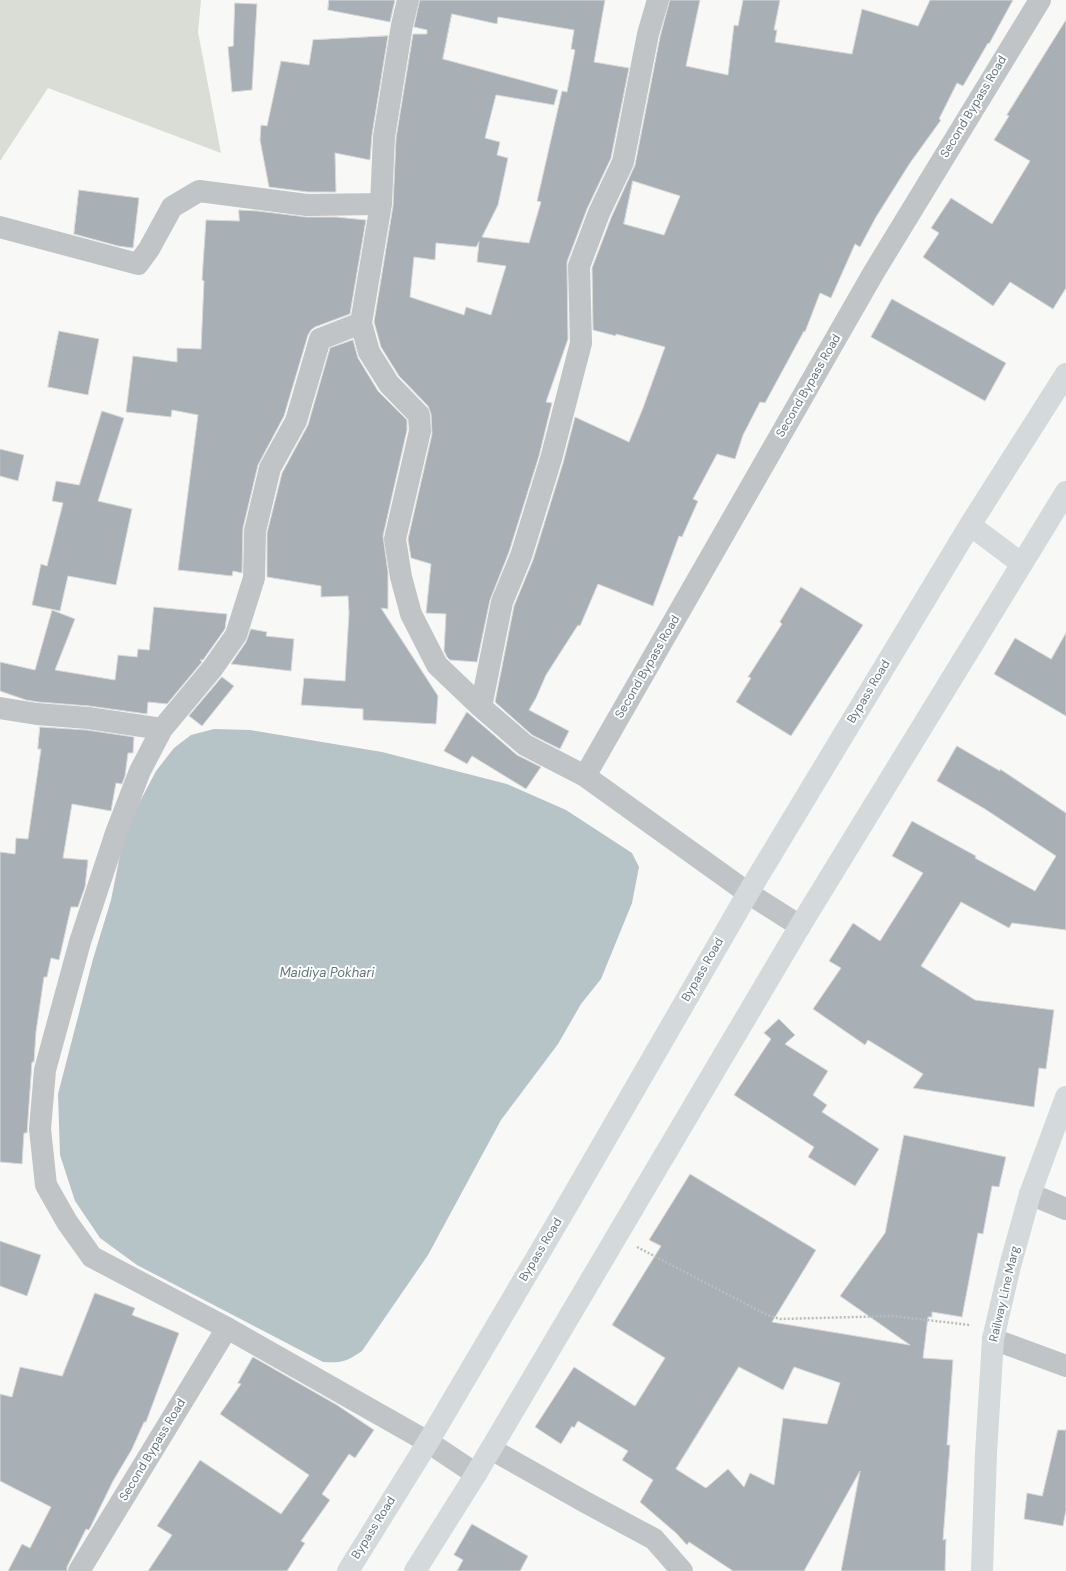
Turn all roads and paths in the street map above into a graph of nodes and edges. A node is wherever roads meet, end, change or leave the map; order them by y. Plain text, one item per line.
1 (408, 0) edge
2 (658, 0) edge
3 (1040, 0) edge
4 (381, 204) junction
5 (0, 227) edge
6 (361, 323) junction
7 (1066, 374) edge
8 (1066, 492) edge
9 (970, 525) junction
10 (1022, 564) junction
11 (481, 707) junction
12 (0, 708) edge
13 (162, 729) junction
14 (585, 776) junction
15 (748, 893) junction
16 (800, 926) junction
17 (1066, 1097) edge
18 (1030, 1194) junction
19 (1066, 1209) edge
20 (616, 1236) junction
21 (227, 1328) junction
22 (994, 1334) junction
23 (1066, 1366) edge
24 (428, 1442) junction
25 (491, 1449) junction
26 (476, 1474) junction
27 (79, 1571) edge
28 (348, 1571) edge
29 (416, 1571) edge
30 (682, 1571) edge
31 (982, 1571) edge

1 - 4 street
2 - 11 street
3 - 14 street, Second Bypass Road
4 - 5 street
4 - 6 street
6 - 11 street
6 - 13 street
7 - 9 main road, Bypass Road
8 - 10 main road
9 - 10 main road
9 - 15 main road, Bypass Road
10 - 16 main road
11 - 14 street
12 - 13 street
13 - 21 street
14 - 15 street
15 - 16 street
15 - 24 main road, Bypass Road
16 - 20 main road
17 - 18 main road, Railway Line Marg
18 - 19 street
18 - 22 main road, Railway Line Marg
20 - 22 path
20 - 25 main road
21 - 24 street
21 - 27 street, Second Bypass Road
22 - 23 street
22 - 31 main road, Railway Line Marg
24 - 26 street
24 - 28 main road, Bypass Road
25 - 26 main road
25 - 30 street
26 - 29 main road

